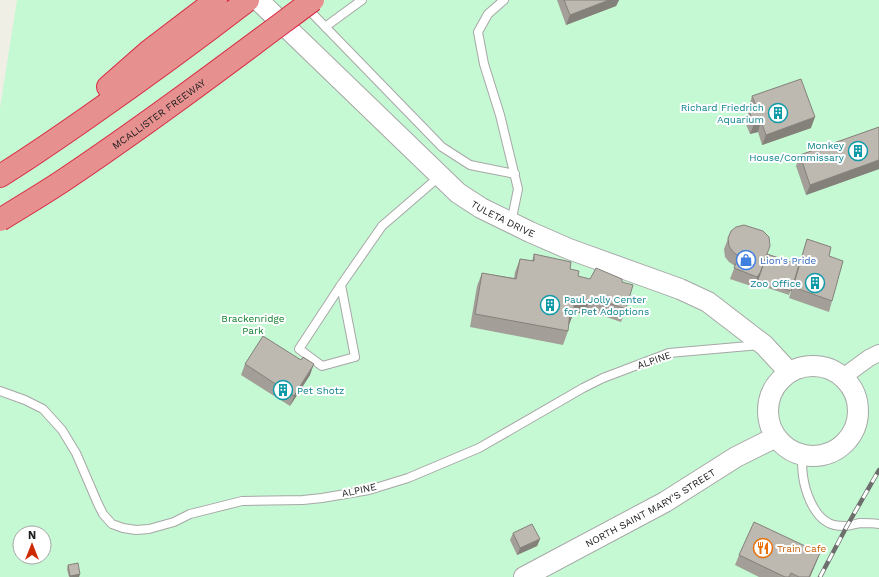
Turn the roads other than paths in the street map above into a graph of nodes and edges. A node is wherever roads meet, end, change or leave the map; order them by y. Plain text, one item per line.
1 (216, 0) edge
2 (248, 0) edge
3 (258, 0) edge
4 (299, 0) edge
5 (313, 0) edge
6 (362, 0) edge
7 (504, 0) edge
8 (325, 27) junction
9 (25, 161) junction
10 (514, 174) junction
11 (440, 175) junction
12 (0, 176) edge
13 (0, 220) edge
14 (511, 224) junction
15 (341, 285) junction
16 (764, 345) junction
17 (879, 353) edge
18 (789, 372) junction
19 (843, 377) junction
20 (0, 391) edge
21 (776, 437) junction
22 (802, 454) junction
23 (879, 524) edge
24 (524, 577) edge

1 - 9 highway
2 - 9 highway
3 - 11 street, TULETA DRIVE
4 - 8 lane
5 - 13 highway, MCALLISTER FREEWAY, bridge
6 - 8 lane
7 - 10 lane
8 - 10 lane
9 - 12 highway
10 - 14 lane
11 - 14 street, TULETA DRIVE
11 - 15 lane
14 - 16 street, TULETA DRIVE
15 - 15 lane
16 - 18 street, TULETA DRIVE
16 - 20 lane, ALPINE
17 - 19 street
18 - 19 street
18 - 21 street
19 - 22 street
21 - 22 street
21 - 24 street, NORTH SAINT MARY'S STREET
22 - 23 lane

